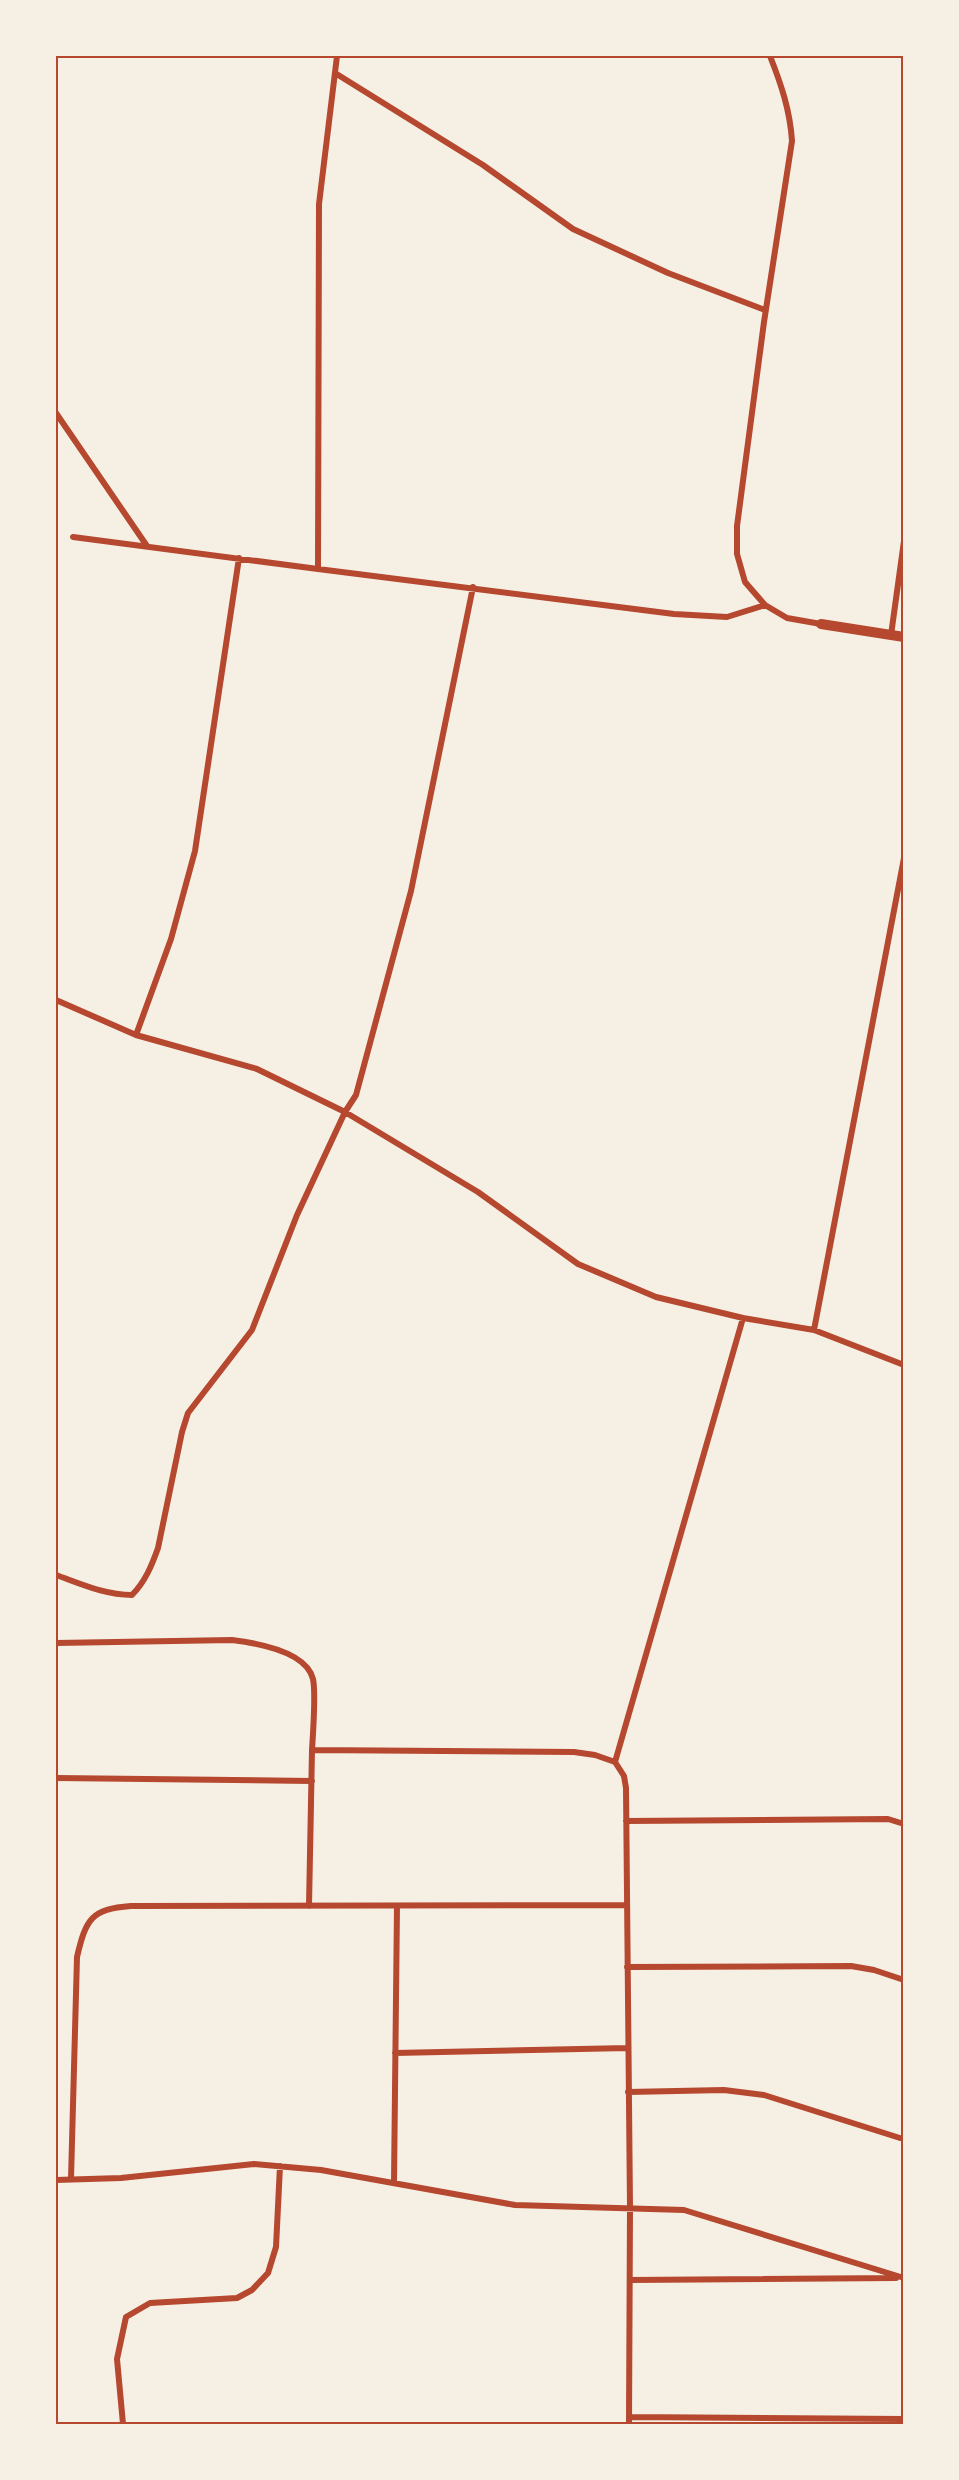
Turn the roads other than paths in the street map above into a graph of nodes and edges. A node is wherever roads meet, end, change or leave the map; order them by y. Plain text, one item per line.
1 (337, 56) edge
2 (770, 56) edge
3 (335, 73) junction
4 (765, 310) junction
5 (56, 413) edge
6 (74, 537) dead end
7 (903, 542) edge
8 (147, 546) junction
9 (239, 558) junction
10 (318, 569) junction
11 (472, 587) junction
12 (765, 605) junction
13 (821, 624) joint
14 (891, 634) junction
15 (903, 637) edge
16 (903, 858) edge
17 (56, 1000) edge
18 (136, 1035) junction
19 (345, 1112) junction
20 (742, 1318) junction
21 (814, 1330) junction
22 (903, 1365) edge
23 (56, 1575) edge
24 (56, 1643) edge
25 (312, 1750) junction
26 (615, 1762) junction
27 (56, 1778) edge
28 (312, 1781) junction
29 (626, 1821) junction
30 (903, 1824) edge
31 (626, 1905) junction
32 (309, 1906) junction
33 (397, 1906) junction
34 (627, 1967) junction
35 (903, 1980) edge
36 (628, 2048) junction
37 (395, 2053) junction
38 (628, 2092) junction
39 (900, 2138) dead end
40 (280, 2166) junction
41 (71, 2179) junction
42 (56, 2180) edge
43 (394, 2183) junction
44 (630, 2207) junction
45 (903, 2278) edge
46 (630, 2280) junction
47 (903, 2419) edge
48 (629, 2421) edge
49 (123, 2424) edge

1 - 3 street
2 - 4 street
3 - 4 street
3 - 10 street
4 - 12 street
5 - 8 street
6 - 8 street
7 - 14 street
8 - 9 street
9 - 10 street
9 - 18 street
10 - 11 street
11 - 12 street
11 - 19 street
12 - 13 street
13 - 14 street
14 - 15 street
16 - 21 street
17 - 18 street
18 - 19 street
19 - 20 street
19 - 23 street
20 - 21 street
20 - 26 street
21 - 22 street
24 - 25 street
25 - 26 street
25 - 28 street
26 - 29 street
27 - 28 street
28 - 32 street
29 - 30 street
29 - 31 street
31 - 33 street
31 - 34 street
32 - 33 street
32 - 41 street
33 - 37 street
34 - 35 street
34 - 36 street
36 - 37 street
36 - 38 street
37 - 43 street
38 - 39 street
38 - 44 street
40 - 41 street
40 - 43 street
40 - 49 street
41 - 42 street
43 - 44 street
44 - 45 street
44 - 46 street
45 - 46 street
46 - 48 street
47 - 48 street

